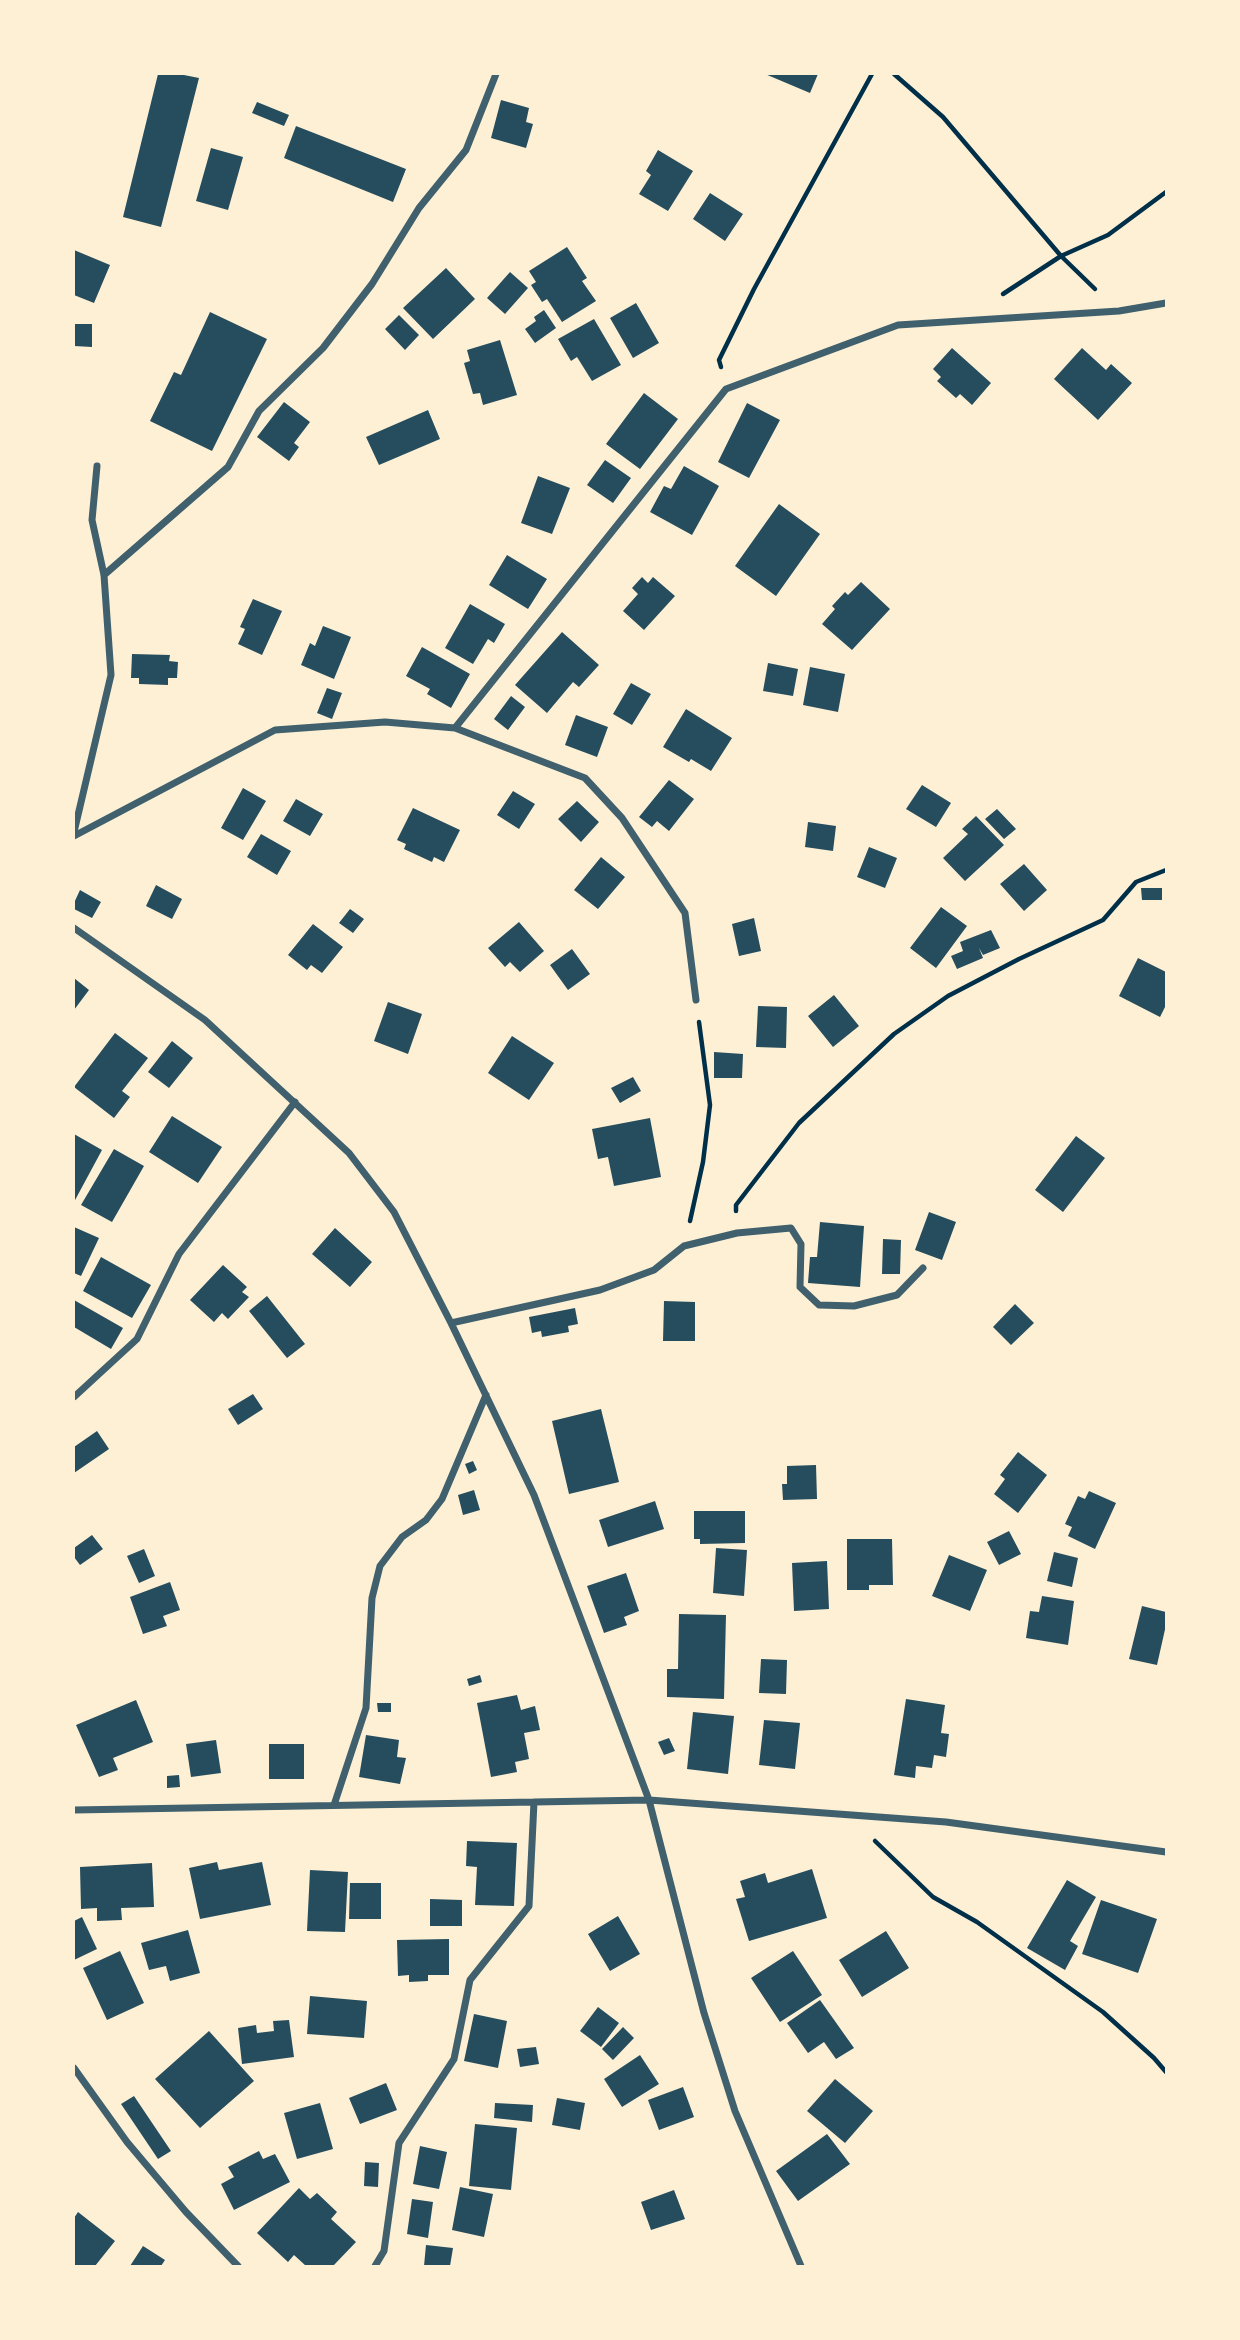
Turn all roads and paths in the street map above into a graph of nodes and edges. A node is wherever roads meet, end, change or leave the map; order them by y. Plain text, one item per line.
1 (496, 74) edge
2 (872, 74) edge
3 (894, 74) edge
4 (1167, 192) edge
5 (1061, 256) junction
6 (1167, 303) edge
7 (1119, 311) junction
8 (986, 320) junction
9 (726, 389) junction
10 (97, 466) dead end
11 (104, 575) junction
12 (455, 728) junction
13 (74, 834) edge
14 (1167, 870) edge
15 (74, 928) edge
16 (696, 1000) joint
17 (295, 1102) junction
18 (737, 1233) junction
19 (684, 1246) junction
20 (923, 1268) dead end
21 (451, 1322) junction
22 (486, 1395) junction
23 (74, 1397) edge
24 (649, 1800) junction
25 (534, 1802) junction
26 (334, 1805) junction
27 (74, 1810) edge
28 (847, 1815) junction
29 (1167, 1852) edge
30 (74, 2068) edge
31 (1167, 2072) edge
32 (237, 2266) edge
33 (375, 2266) edge
34 (802, 2266) edge

1 - 11 street
2 - 9 path
3 - 5 path
4 - 5 path
5 - 7 path
5 - 8 path
6 - 7 street
7 - 8 street
8 - 9 street
9 - 12 street
10 - 11 street
11 - 13 street
12 - 13 street
12 - 16 street
14 - 18 path
15 - 17 street
16 - 19 path
17 - 21 street
17 - 23 street
18 - 19 street
18 - 20 street
19 - 21 street
21 - 22 street
22 - 24 street
22 - 26 street
24 - 25 street
24 - 28 street
24 - 34 street
25 - 26 street
25 - 33 street
26 - 27 street
28 - 29 street
28 - 31 path
30 - 32 street

